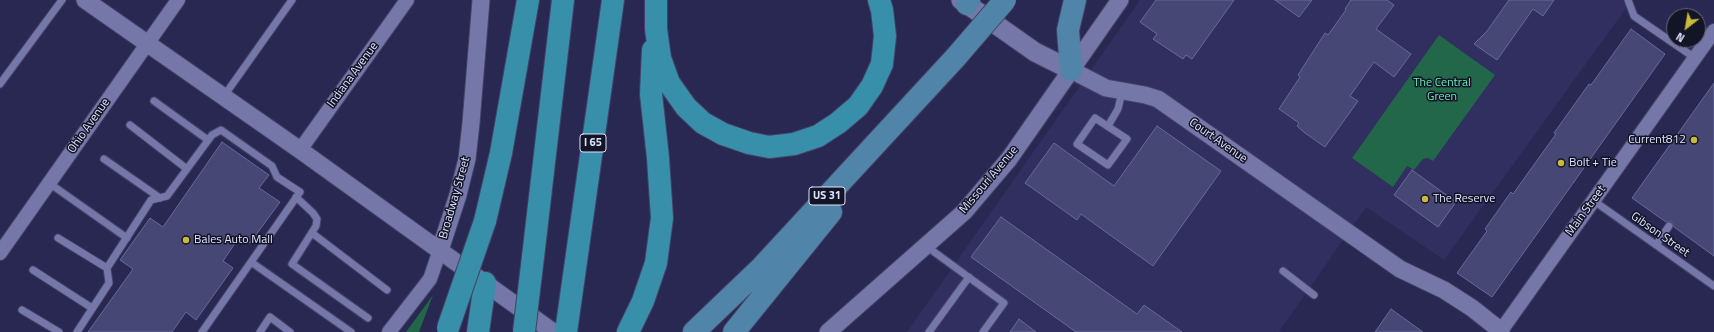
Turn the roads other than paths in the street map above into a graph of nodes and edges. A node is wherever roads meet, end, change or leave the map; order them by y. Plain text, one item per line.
1 (62, 0) edge
2 (85, 0) edge
3 (178, 0) edge
4 (292, 0) edge
5 (407, 0) edge
6 (481, 0) edge
7 (528, 0) edge
8 (563, 0) edge
9 (613, 0) edge
10 (656, 0) edge
11 (879, 0) edge
12 (1005, 0) edge
13 (1075, 0) edge
14 (1120, 0) edge
15 (1628, 0) edge
16 (966, 1) edge
17 (1714, 31) edge
18 (148, 43) junction
19 (956, 57) junction
20 (1695, 58) junction
21 (1071, 70) junction
22 (0, 84) edge
23 (1122, 92) junction
24 (224, 96) junction
25 (154, 101) dead end
26 (130, 125) dead end
27 (1108, 126) junction
28 (208, 140) junction
29 (300, 150) junction
30 (104, 159) dead end
31 (187, 168) junction
32 (49, 183) junction
33 (296, 197) junction
34 (160, 198) junction
35 (1594, 201) junction
36 (1669, 226) dead end
37 (312, 233) junction
38 (58, 238) dead end
39 (127, 238) junction
40 (1656, 245) junction
41 (926, 246) junction
42 (440, 250) junction
43 (0, 253) edge
44 (251, 262) junction
45 (107, 268) junction
46 (32, 270) dead end
47 (1283, 271) dead end
48 (969, 277) junction
49 (485, 283) junction
50 (574, 285) junction
51 (1714, 286) edge
52 (387, 290) dead end
53 (1314, 294) dead end
54 (92, 308) junction
55 (22, 310) dead end
56 (368, 318) dead end
57 (447, 330) edge
58 (59, 332) edge
59 (76, 332) edge
60 (202, 332) edge
61 (260, 332) edge
62 (290, 332) edge
63 (351, 332) edge
64 (389, 332) edge
65 (478, 332) edge
66 (524, 332) edge
67 (553, 332) edge
68 (566, 332) edge
69 (574, 332) edge
70 (628, 332) edge
71 (694, 332) edge
72 (734, 332) edge
73 (828, 332) edge
74 (929, 332) edge
75 (982, 332) edge
76 (1501, 332) edge

1 - 22 lane
2 - 18 street
3 - 18 street, Ohio Avenue
4 - 24 lane
5 - 29 street, Indiana Avenue
6 - 42 street, Broadway Street
7 - 57 highway, bridge
8 - 66 highway, bridge
9 - 50 highway, I 65
10 - 11 highway
10 - 70 highway
12 - 19 main road, US 31, bridge
13 - 21 main road
14 - 21 street, Missouri Avenue
15 - 20 lane
16 - 21 main road
17 - 20 street, Main Street
18 - 24 street
18 - 32 street, Ohio Avenue
19 - 71 main road, US 31
19 - 72 main road, US 31
20 - 35 street, Main Street
21 - 23 street, Court Avenue
21 - 41 street, Missouri Avenue
23 - 27 lane
23 - 76 street, Court Avenue
24 - 29 street
25 - 28 lane
26 - 31 lane
27 - 27 lane
28 - 31 lane
28 - 33 lane
29 - 42 street
30 - 34 lane
31 - 34 lane
32 - 39 lane
32 - 43 street, Ohio Avenue
33 - 37 lane
33 - 44 lane
34 - 39 lane
35 - 40 lane, Gibson Street
35 - 76 street, Main Street
36 - 40 lane
37 - 52 lane
37 - 56 lane
38 - 45 lane
39 - 45 lane
40 - 51 lane, Gibson Street
41 - 48 lane
41 - 73 street, Missouri Avenue
42 - 49 street
42 - 64 street, Broadway Street
44 - 60 lane
44 - 63 lane
45 - 54 lane
46 - 54 lane
47 - 53 lane
48 - 74 lane
48 - 75 lane
49 - 65 highway
49 - 67 street
50 - 68 highway, I 65
50 - 69 highway
54 - 59 lane
55 - 58 lane
61 - 62 lane

